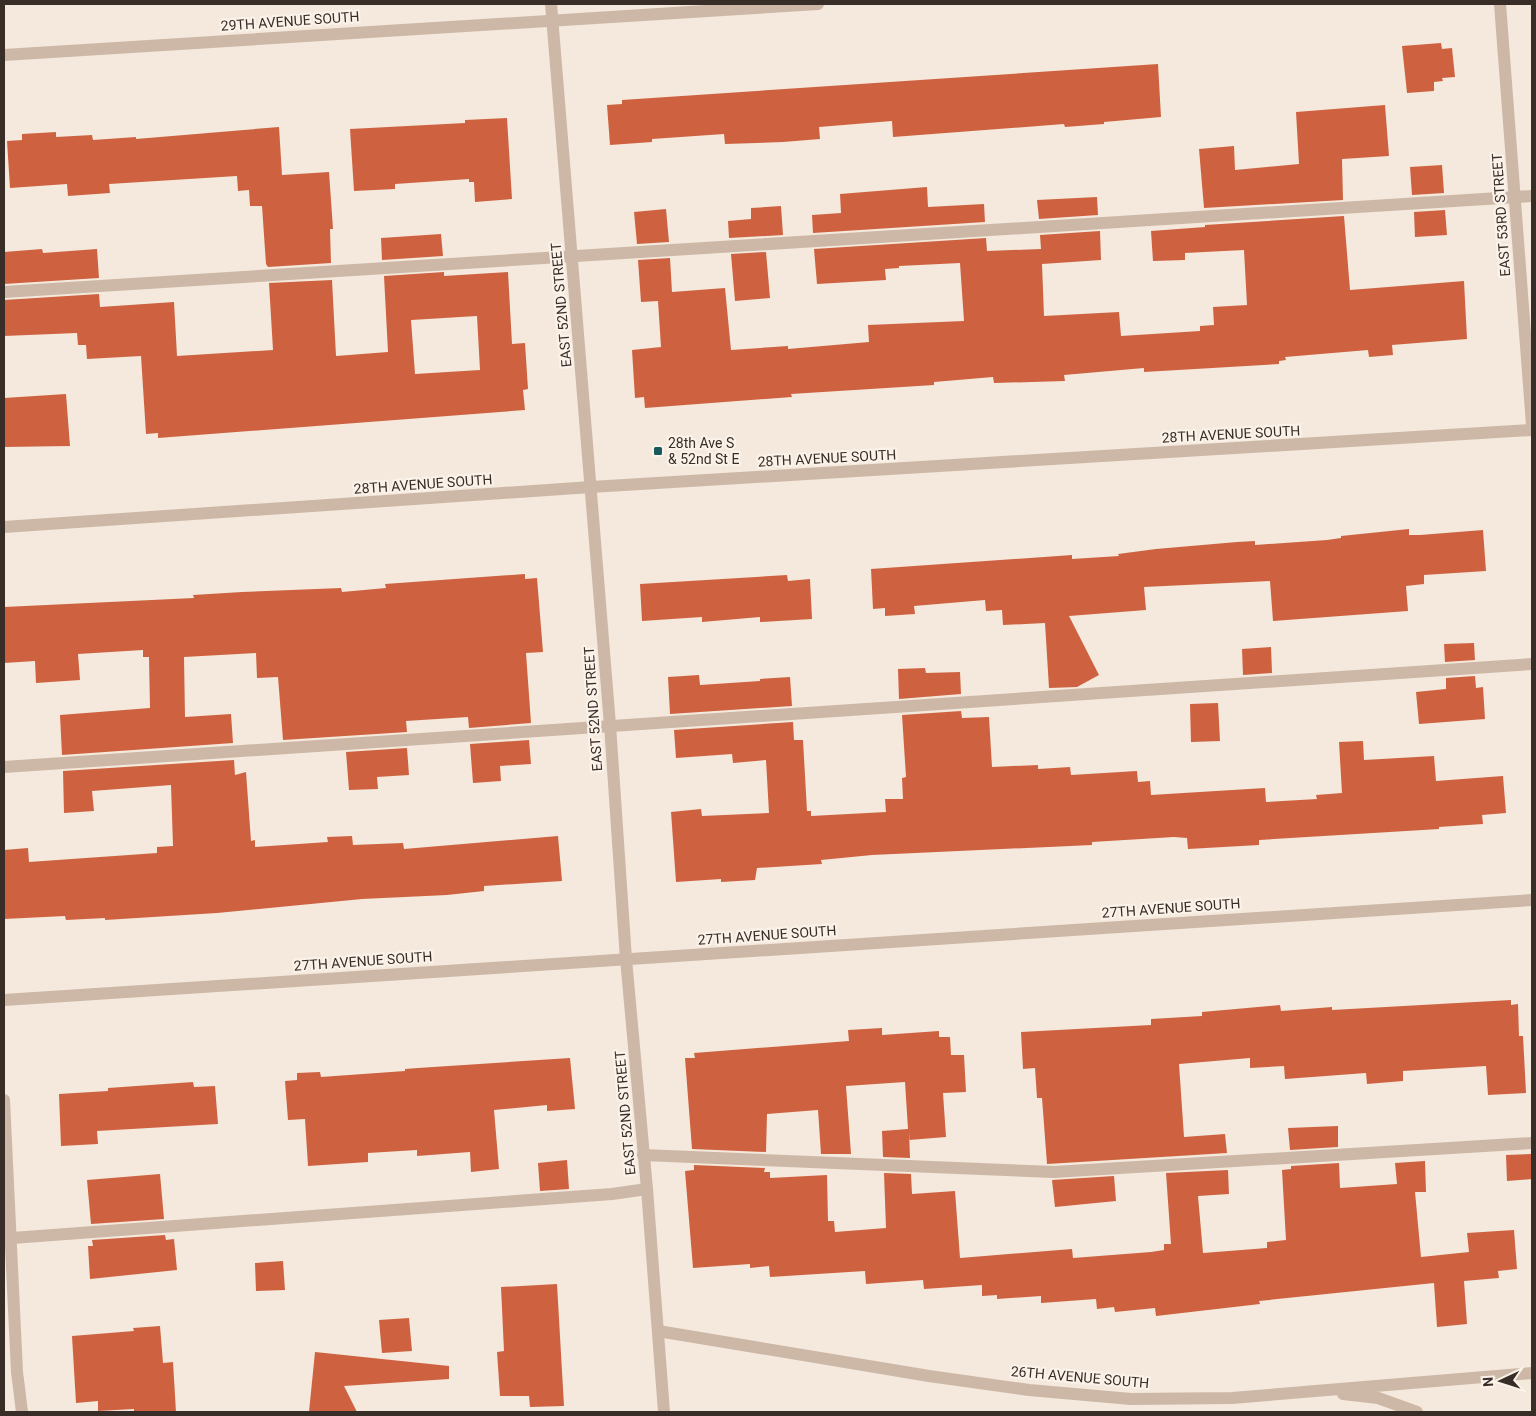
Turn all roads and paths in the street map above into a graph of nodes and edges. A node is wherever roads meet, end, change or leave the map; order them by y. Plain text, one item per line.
1 (551, 4) edge
2 (818, 4) edge
3 (1500, 4) edge
4 (553, 20) junction
5 (4, 55) edge
6 (1532, 196) edge
7 (1514, 197) junction
8 (573, 256) junction
9 (4, 292) edge
10 (1532, 425) edge
11 (1532, 430) edge
12 (590, 487) junction
13 (4, 527) edge
14 (1532, 664) edge
15 (610, 725) junction
16 (4, 767) edge
17 (1532, 900) edge
18 (626, 959) junction
19 (4, 1000) edge
20 (4, 1100) edge
21 (1532, 1143) edge
22 (644, 1155) junction
23 (647, 1189) junction
24 (8, 1238) edge
25 (658, 1331) junction
26 (1532, 1373) edge
27 (1311, 1391) junction
28 (22, 1412) edge
29 (664, 1412) edge
30 (1417, 1412) edge

1 - 4 street, EAST 52ND STREET
2 - 4 street, 29TH AVENUE SOUTH
3 - 7 street, EAST 53RD STREET
4 - 5 street, 29TH AVENUE SOUTH
4 - 8 street, EAST 52ND STREET
6 - 7 street
7 - 8 street
7 - 10 street, EAST 53RD STREET
8 - 9 street
8 - 12 street, EAST 52ND STREET
11 - 12 street, 28TH AVENUE SOUTH
12 - 13 street, 28TH AVENUE SOUTH
12 - 15 street, EAST 52ND STREET
14 - 15 street
15 - 16 street
15 - 18 street, EAST 52ND STREET
17 - 18 street, 27TH AVENUE SOUTH
18 - 19 street, 27TH AVENUE SOUTH
18 - 22 street, EAST 52ND STREET
20 - 24 street
21 - 22 street
22 - 23 street, EAST 52ND STREET
23 - 24 street
23 - 25 street, EAST 52ND STREET
24 - 28 street
25 - 27 street, 26TH AVENUE SOUTH
25 - 29 street, EAST 52ND STREET
26 - 27 street, 26TH AVENUE SOUTH
27 - 30 street

